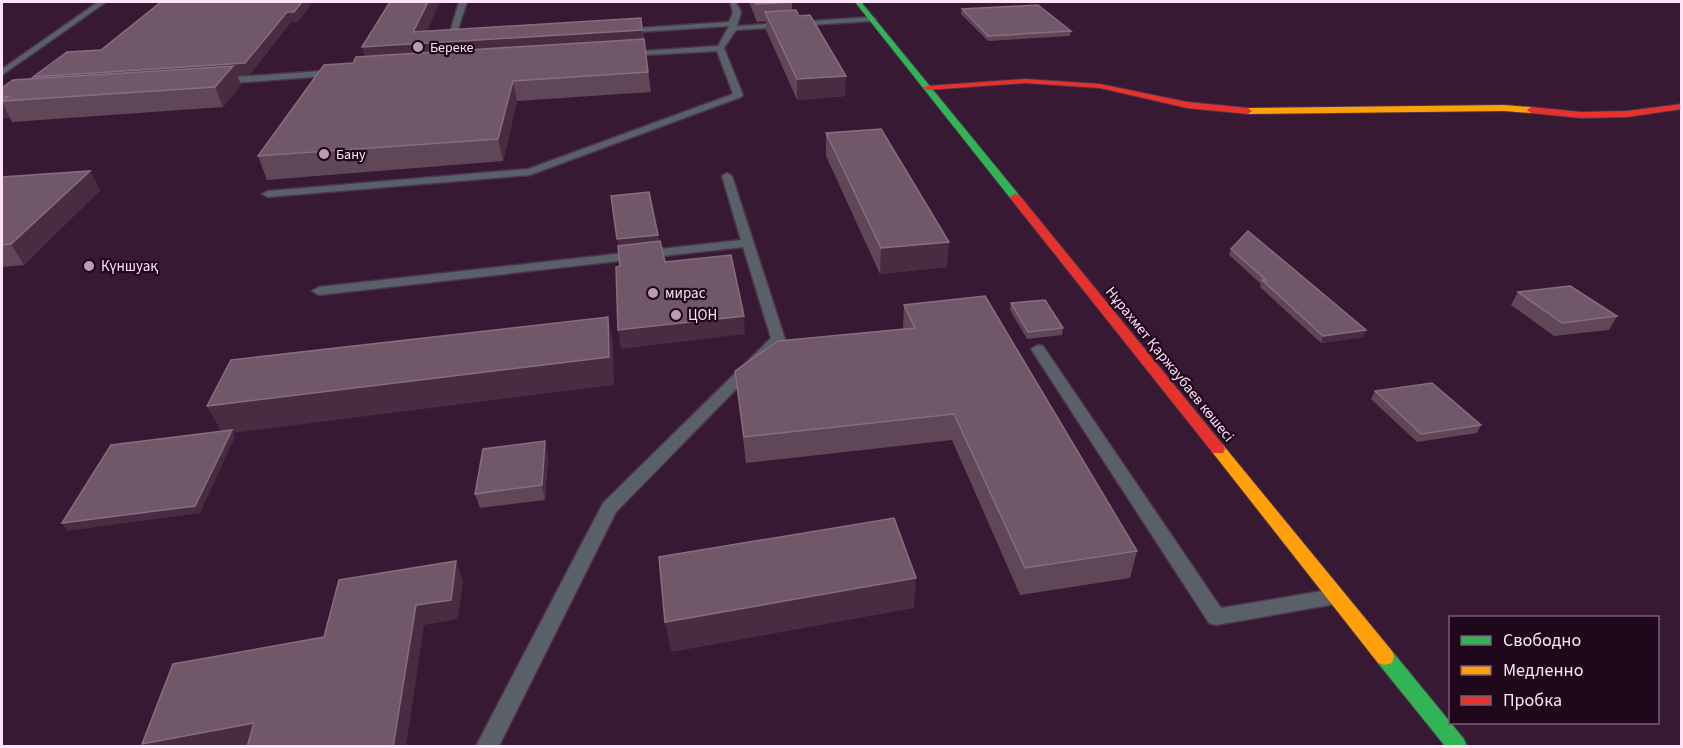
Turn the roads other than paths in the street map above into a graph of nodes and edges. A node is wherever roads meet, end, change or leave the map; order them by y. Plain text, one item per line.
1 (102, 2) edge
2 (463, 2) edge
3 (733, 2) edge
4 (858, 2) edge
5 (872, 19) junction
6 (733, 26) junction
7 (614, 32) edge
8 (460, 42) edge
9 (720, 48) junction
10 (612, 55) edge
11 (349, 72) edge
12 (2, 73) edge
13 (205, 82) edge
14 (927, 88) junction
15 (1682, 106) edge
16 (727, 176) dead end
17 (268, 194) dead end
18 (748, 243) junction
19 (319, 291) dead end
20 (1038, 349) dead end
21 (1336, 596) junction
22 (487, 747) edge
23 (1457, 747) edge

1 - 12 lane
2 - 8 lane
3 - 6 lane
4 - 5 street, Нұрахмет Қаржаубаев көшесі
5 - 6 lane
5 - 14 street, Нұрахмет Қаржаубаев көшесі
6 - 7 lane
6 - 9 lane
9 - 10 lane
9 - 17 lane
11 - 13 lane
14 - 15 street
14 - 21 street, Нұрахмет Қаржаубаев көшесі
16 - 18 lane
18 - 19 lane
18 - 22 lane
20 - 21 lane
21 - 23 street, Нұрахмет Қаржаубаев көшесі

